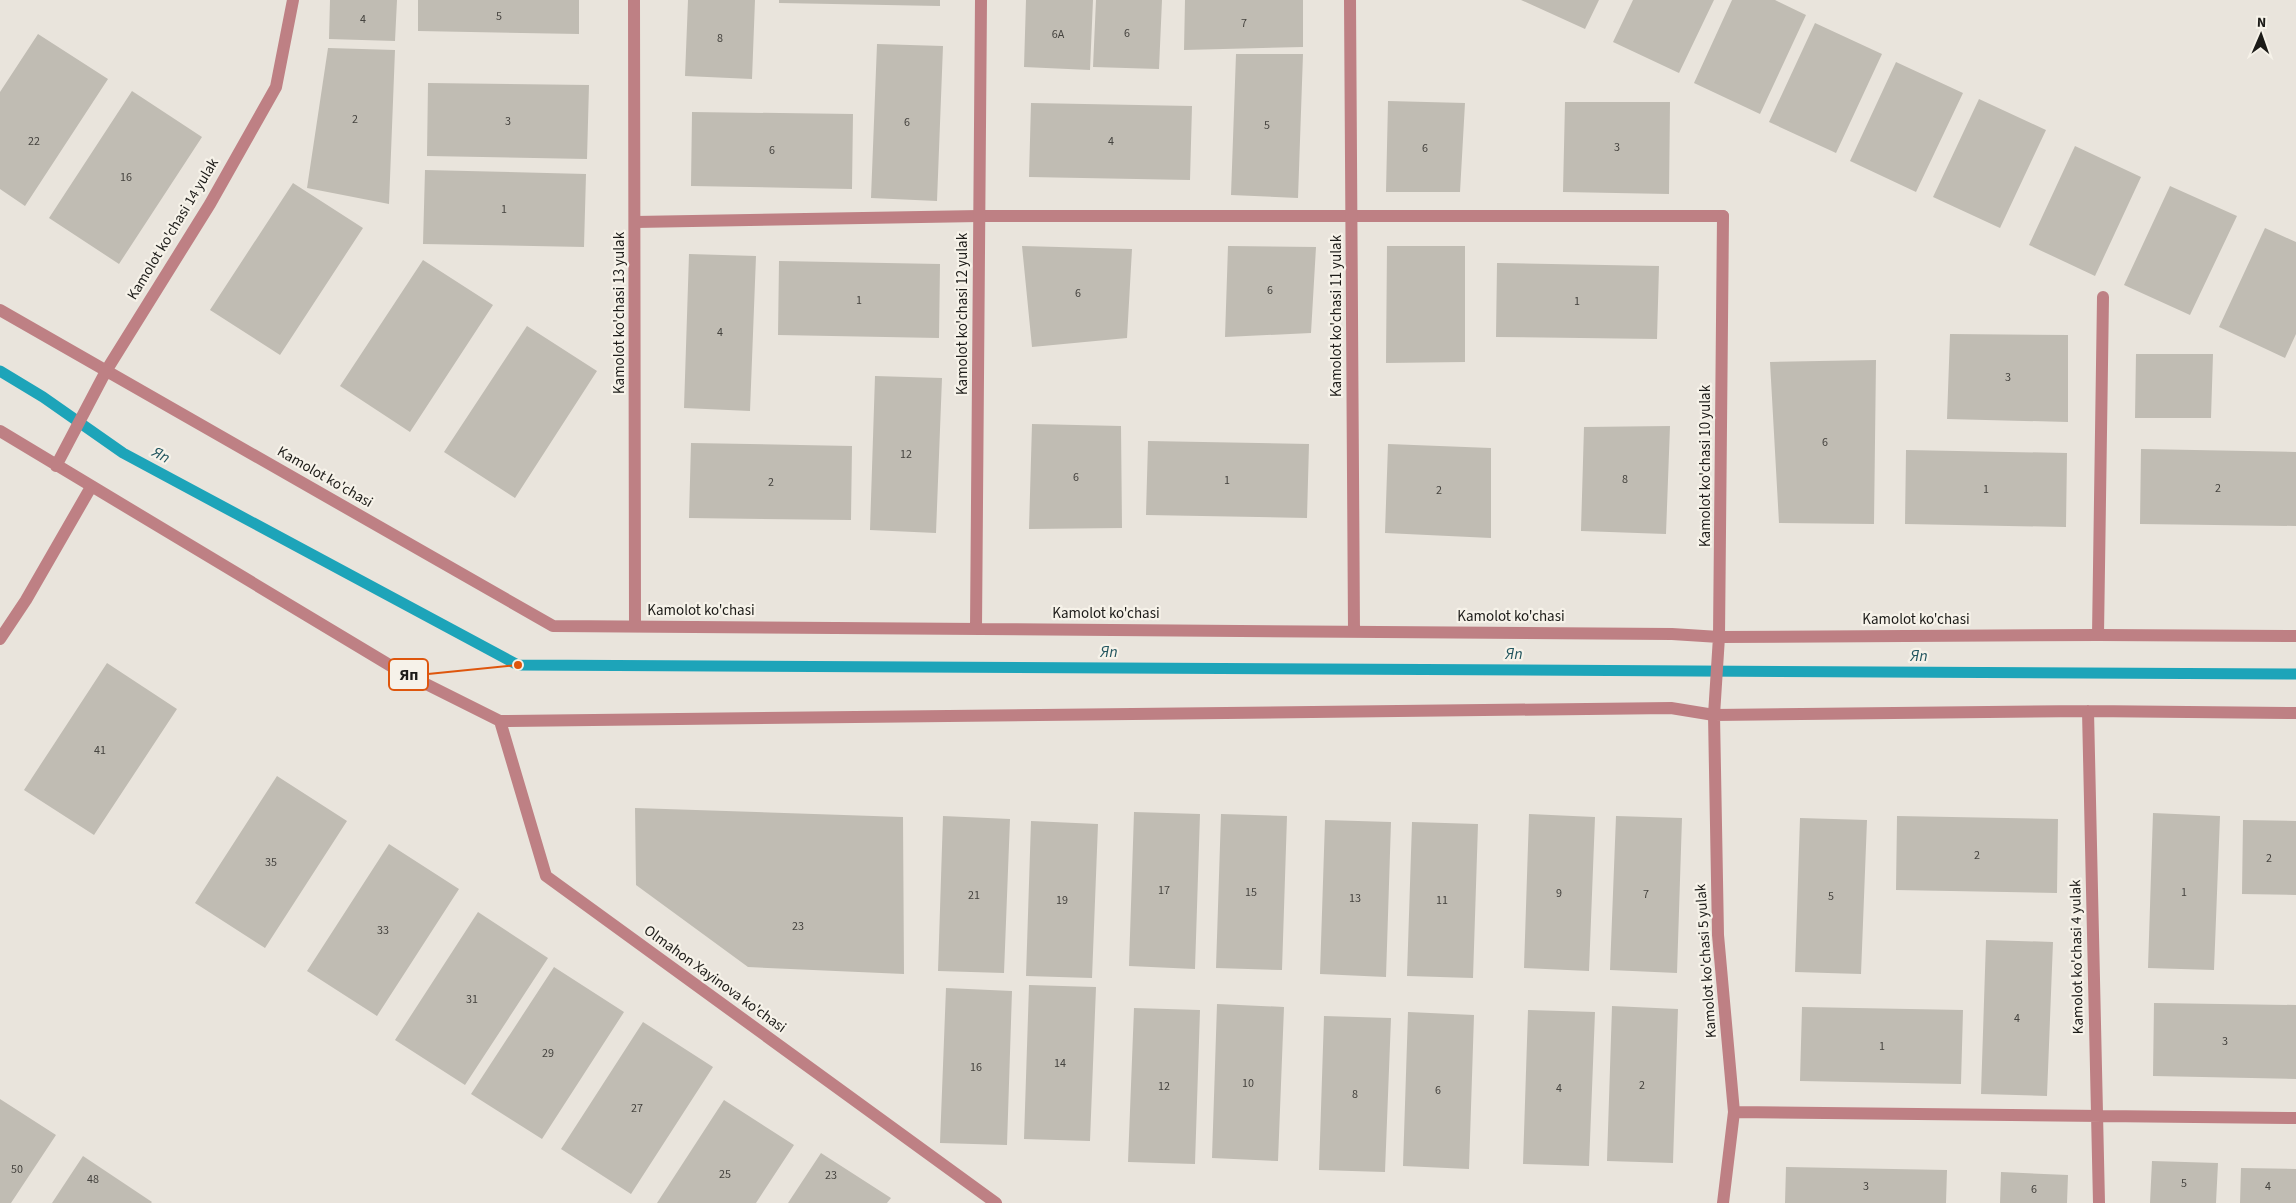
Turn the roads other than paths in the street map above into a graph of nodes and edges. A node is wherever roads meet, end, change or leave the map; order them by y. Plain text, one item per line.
1 (293, 0) edge
2 (634, 0) edge
3 (981, 0) edge
4 (1350, 0) edge
5 (1352, 215) junction
6 (979, 216) junction
7 (635, 222) junction
8 (2103, 297) dead end
9 (0, 310) edge
10 (106, 371) junction
11 (0, 431) edge
12 (56, 466) junction
13 (91, 487) junction
14 (635, 626) junction
15 (976, 629) junction
16 (1354, 631) junction
17 (2098, 634) junction
18 (2296, 636) edge
19 (1719, 637) junction
20 (0, 638) edge
21 (2088, 711) junction
22 (2296, 713) edge
23 (1714, 716) junction
24 (500, 721) junction
25 (1734, 1112) junction
26 (2097, 1116) junction
27 (2296, 1118) edge
28 (996, 1203) edge
29 (1723, 1203) edge
30 (2099, 1203) edge

1 - 10 street, Kamolot ko'chasi 14 yulak
2 - 7 street, Kamolot ko'chasi 13 yulak
3 - 6 street, Kamolot ko'chasi 12 yulak
4 - 5 street, Kamolot ko'chasi 11 yulak
5 - 6 street
5 - 16 street, Kamolot ko'chasi 11 yulak
5 - 19 street, Kamolot ko'chasi 10 yulak
6 - 7 street
6 - 15 street, Kamolot ko'chasi 12 yulak
7 - 14 street, Kamolot ko'chasi 13 yulak
8 - 17 street
9 - 10 street, Kamolot ko'chasi
10 - 12 street, Kamolot ko'chasi 14 yulak
10 - 14 street, Kamolot ko'chasi
11 - 12 street
12 - 13 street
13 - 20 street
13 - 24 street
14 - 15 street, Kamolot ko'chasi
15 - 16 street, Kamolot ko'chasi
16 - 19 street, Kamolot ko'chasi
17 - 18 street, Kamolot ko'chasi
17 - 19 street, Kamolot ko'chasi
19 - 23 street, Kamolot ko'chasi 10 yulak
21 - 22 street
21 - 23 street
21 - 26 street, Kamolot ko'chasi 4 yulak
23 - 24 street
23 - 25 street, Kamolot ko'chasi 5 yulak
24 - 28 street, Olmahon Xayinova ko'chasi
25 - 26 street
25 - 29 street, Kamolot ko'chasi 5 yulak
26 - 27 street
26 - 30 street, Kamolot ko'chasi 4 yulak

